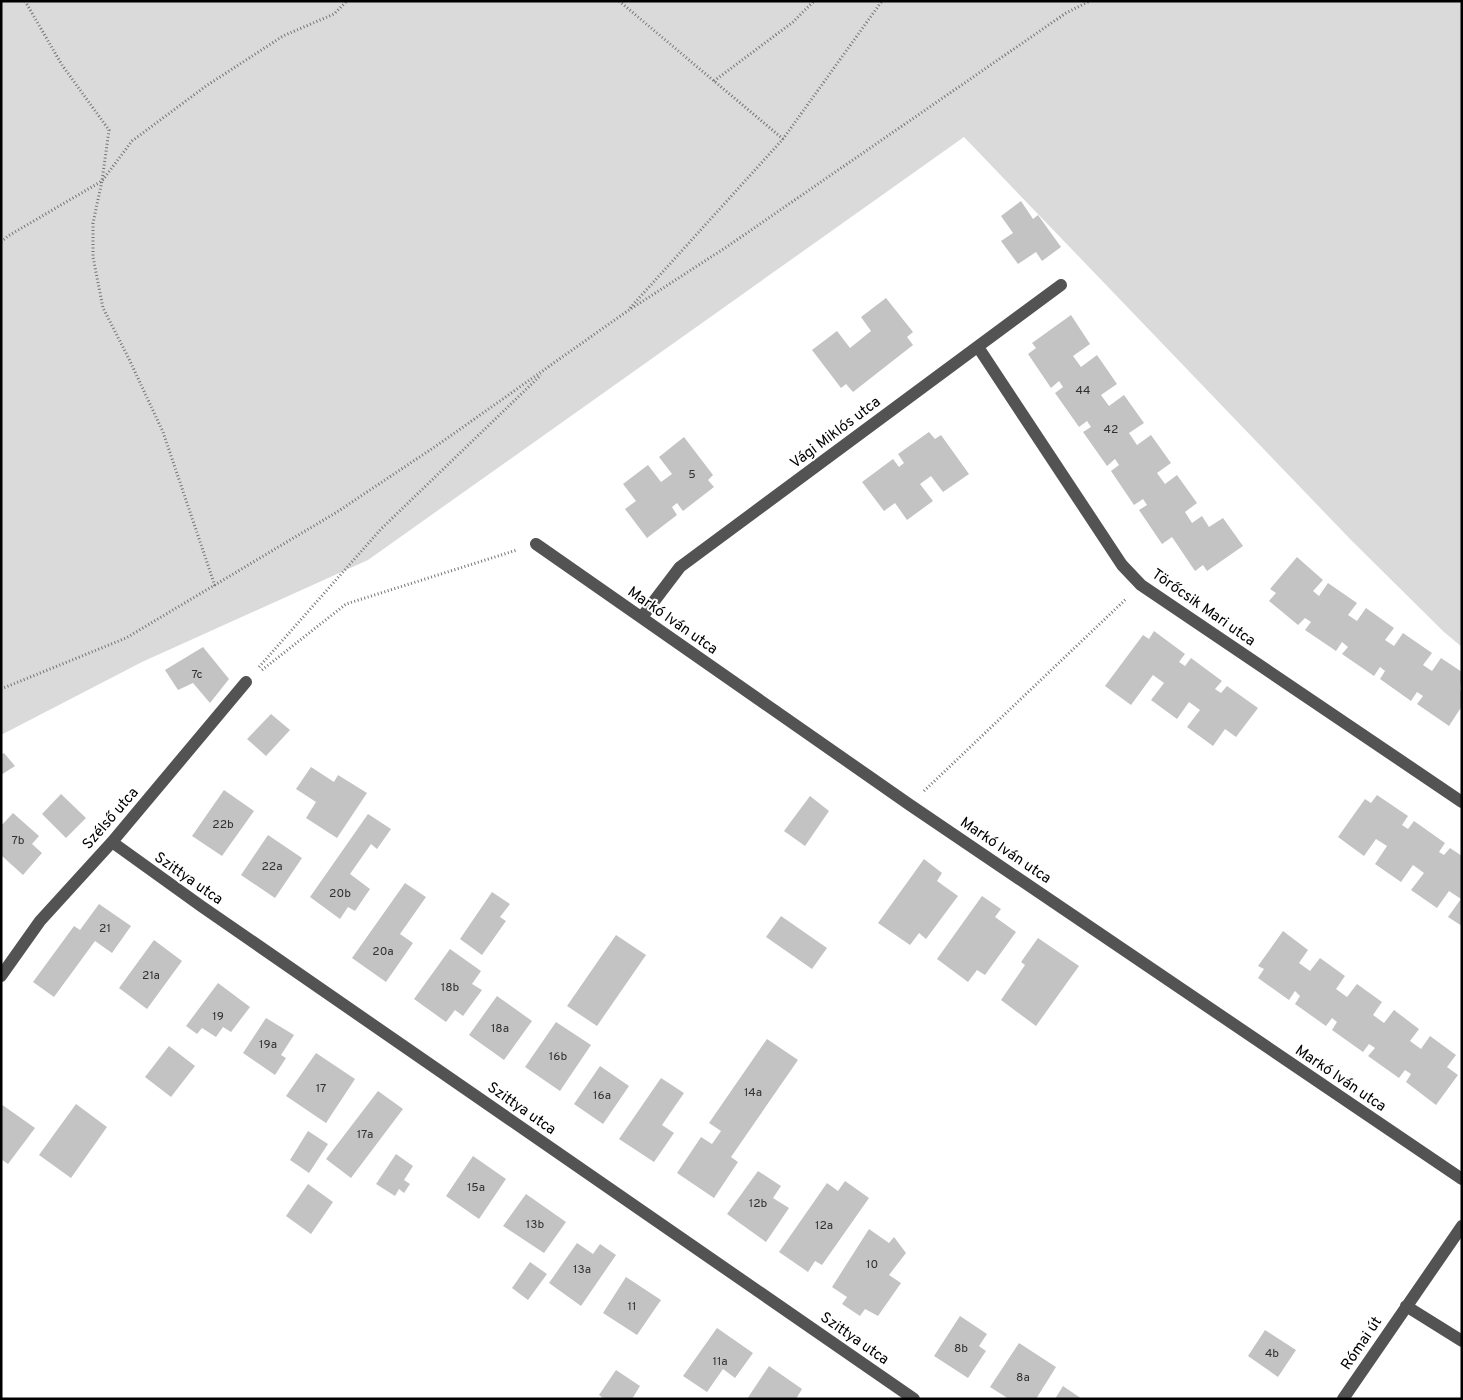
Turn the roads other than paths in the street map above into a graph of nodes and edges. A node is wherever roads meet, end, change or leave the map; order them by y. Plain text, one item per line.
1 (1061, 285) dead end
2 (978, 347) junction
3 (536, 544) road end
4 (642, 617) junction
5 (246, 682) road end
6 (1462, 802) edge
7 (112, 842) junction
8 (1, 976) edge
9 (1462, 1179) edge
10 (1462, 1226) edge
11 (1406, 1306) junction
12 (1462, 1341) edge
13 (914, 1399) edge
14 (1343, 1399) edge

1 - 2 street, Vági Miklós utca
2 - 4 street, Vági Miklós utca
2 - 6 street, Törőcsik Mari utca
3 - 4 street, Markó Iván utca
4 - 9 street, Markó Iván utca
5 - 7 street, Szélső utca
7 - 8 street, Szélső utca
7 - 13 street, Szittya utca
10 - 11 street, Római út
11 - 12 street
11 - 14 street, Római út

